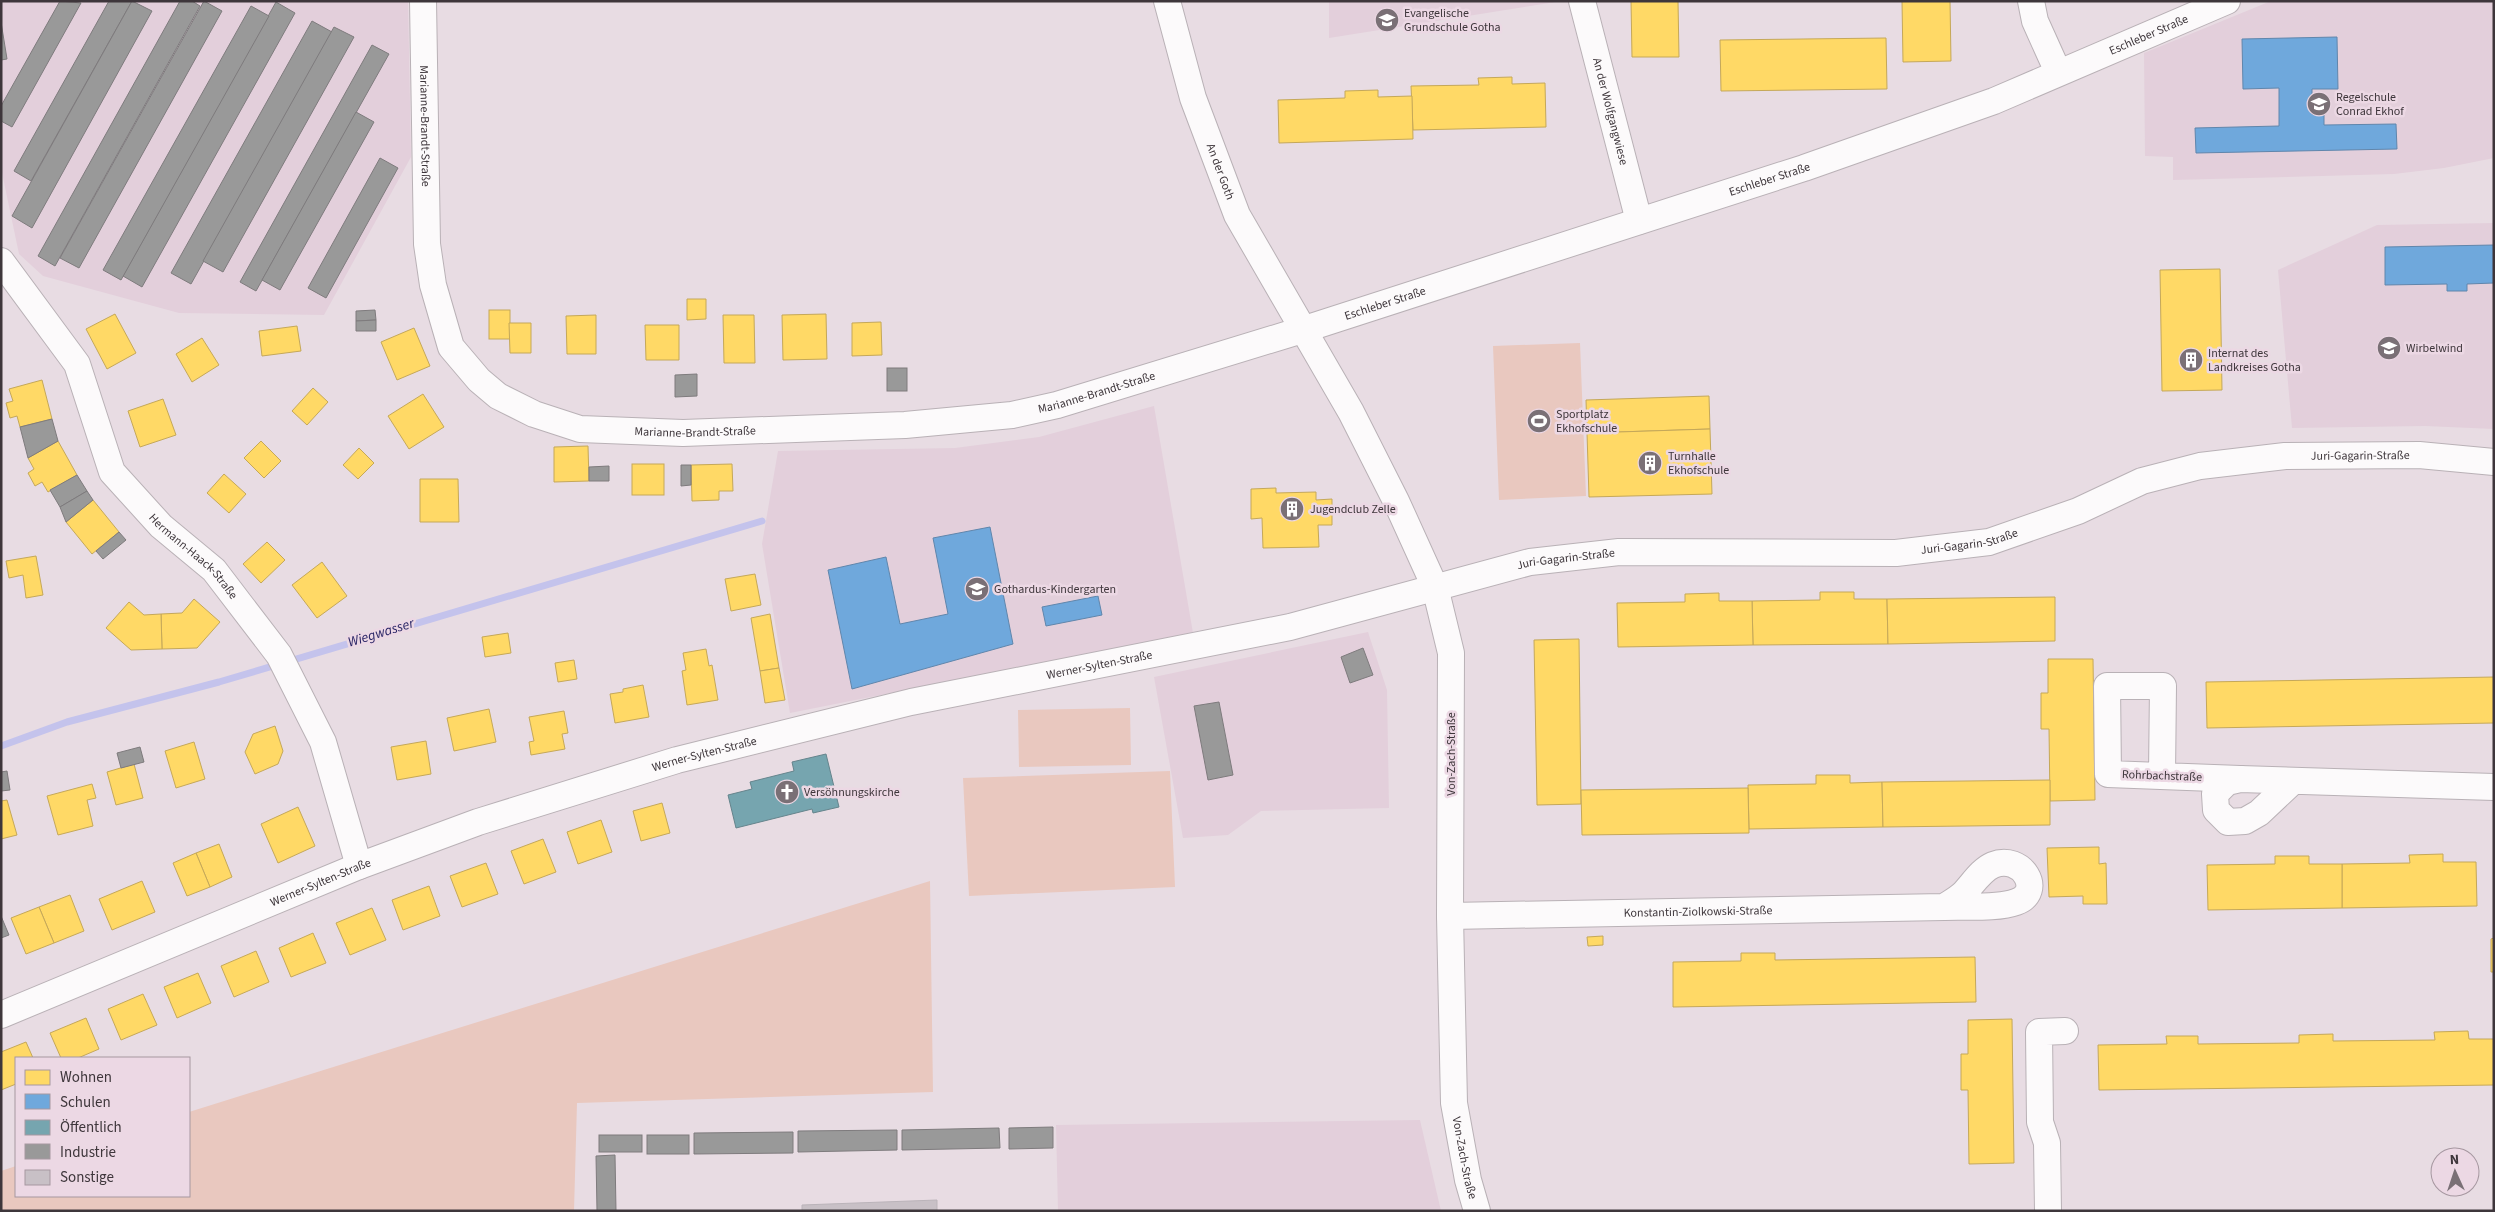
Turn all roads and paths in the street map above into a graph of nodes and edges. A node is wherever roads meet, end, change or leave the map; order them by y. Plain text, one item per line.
1 (423, 1) edge
2 (1167, 1) edge
3 (1582, 1) edge
4 (2031, 1) edge
5 (2227, 1) edge
6 (2058, 72) junction
7 (1639, 221) junction
8 (1, 261) edge
9 (1302, 330) junction
10 (2494, 462) edge
11 (1435, 587) junction
12 (2162, 775) junction
13 (2240, 779) junction
14 (2293, 781) junction
15 (2494, 787) edge
16 (359, 866) junction
17 (1944, 907) dead end
18 (1450, 916) junction
19 (1, 1015) edge
20 (2064, 1031) dead end
21 (1477, 1211) edge
22 (2048, 1211) edge

1 - 9 street, Marianne-Brandt-Straße
2 - 9 street, An der Goth
3 - 7 street, An der Wolfgangwiese
4 - 6 street
5 - 6 street, Eschleber Straße
6 - 7 street, Eschleber Straße
7 - 9 street, Eschleber Straße
8 - 16 street, Hermann-Haack-Straße
9 - 11 street, Von-Zach-Straße
10 - 11 street, Juri-Gagarin-Straße
11 - 16 street, Werner-Sylten-Straße
11 - 18 street, Von-Zach-Straße
12 - 12 street, Rohrbachstraße
12 - 13 street, Rohrbachstraße
13 - 14 street, Rohrbachstraße
13 - 14 street, Rohrbachstraße
14 - 15 street, Rohrbachstraße
16 - 19 street, Werner-Sylten-Straße
17 - 18 street, Konstantin-Ziolkowski-Straße
18 - 21 street, Von-Zach-Straße
20 - 22 street

